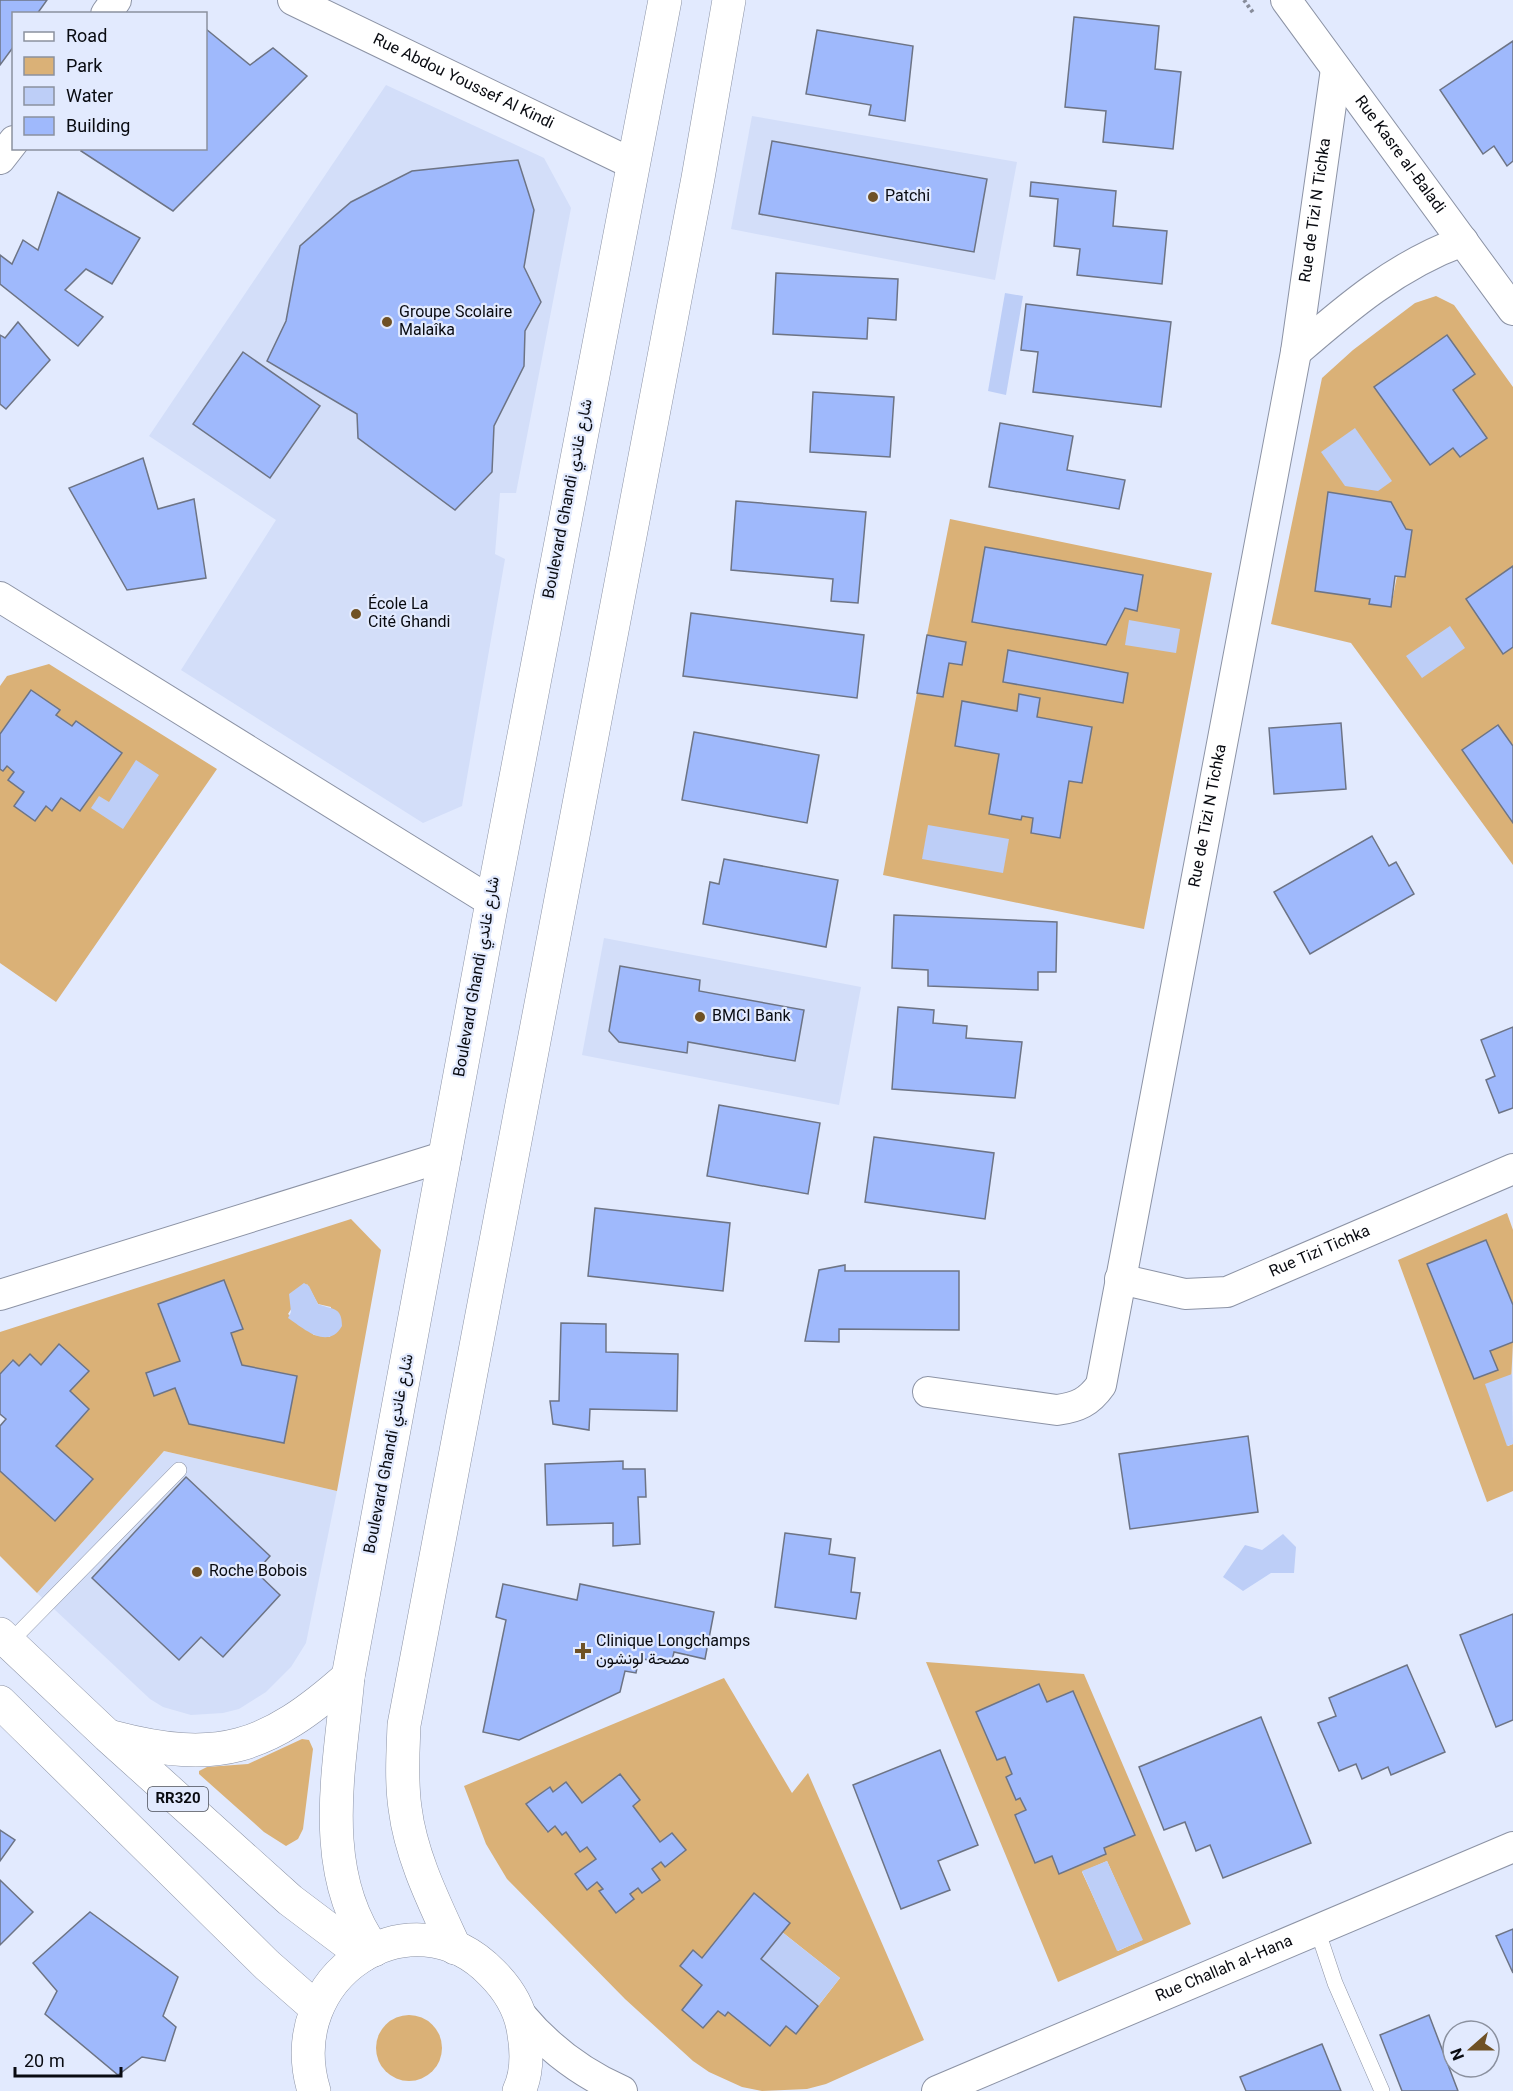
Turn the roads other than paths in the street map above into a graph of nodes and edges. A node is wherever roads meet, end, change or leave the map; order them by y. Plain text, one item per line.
1 (293, 0) edge
2 (665, 0) edge
3 (729, 0) edge
4 (1286, 0) edge
5 (1336, 69) junction
6 (12, 144) edge
7 (0, 159) edge
8 (633, 164) junction
9 (1462, 241) junction
10 (1513, 310) edge
11 (1296, 352) junction
12 (4, 608) edge
13 (492, 902) junction
14 (446, 1156) junction
15 (1513, 1169) edge
16 (1120, 1279) junction
17 (0, 1295) edge
18 (928, 1392) dead end
19 (179, 1470) dead end
20 (5, 1639) edge
21 (348, 1677) junction
22 (0, 1702) edge
23 (108, 1736) junction
24 (1513, 1847) edge
25 (1317, 1929) junction
26 (455, 1948) junction
27 (369, 1952) junction
28 (315, 2007) junction
29 (520, 2014) junction
30 (523, 2088) edge
31 (314, 2091) edge
32 (622, 2091) edge
33 (937, 2091) edge
34 (1382, 2091) edge

1 - 8 street, Rue Abdou Youssef Al Kindi
2 - 8 main road, Boulevard Ghandi شارع غاندي
3 - 26 main road
4 - 5 street, Rue Kasre al-Baladi
5 - 9 street, Rue Kasre al-Baladi
5 - 11 street, Rue de Tizi N Tichka
6 - 7 street
8 - 13 main road, Boulevard Ghandi شارع غاندي
9 - 10 street, Rue Kasre al-Baladi
9 - 11 street
11 - 16 street, Rue de Tizi N Tichka
12 - 13 street
13 - 14 main road, Boulevard Ghandi شارع غاندي
14 - 17 street
14 - 21 main road, Boulevard Ghandi شارع غاندي
15 - 16 street, Rue Tizi Tichka
16 - 18 street, Rue de Tizi N Tichka
19 - 20 lane
20 - 23 main road, RR320
21 - 23 main road
21 - 27 main road, Boulevard Ghandi شارع غاندي
22 - 28 main road
23 - 27 main road, RR320
24 - 25 street, Rue Challah al-Hana
25 - 33 street, Rue Challah al-Hana
25 - 34 lane
26 - 27 main road
26 - 29 main road
27 - 28 main road
28 - 31 main road
29 - 30 main road
29 - 32 street

